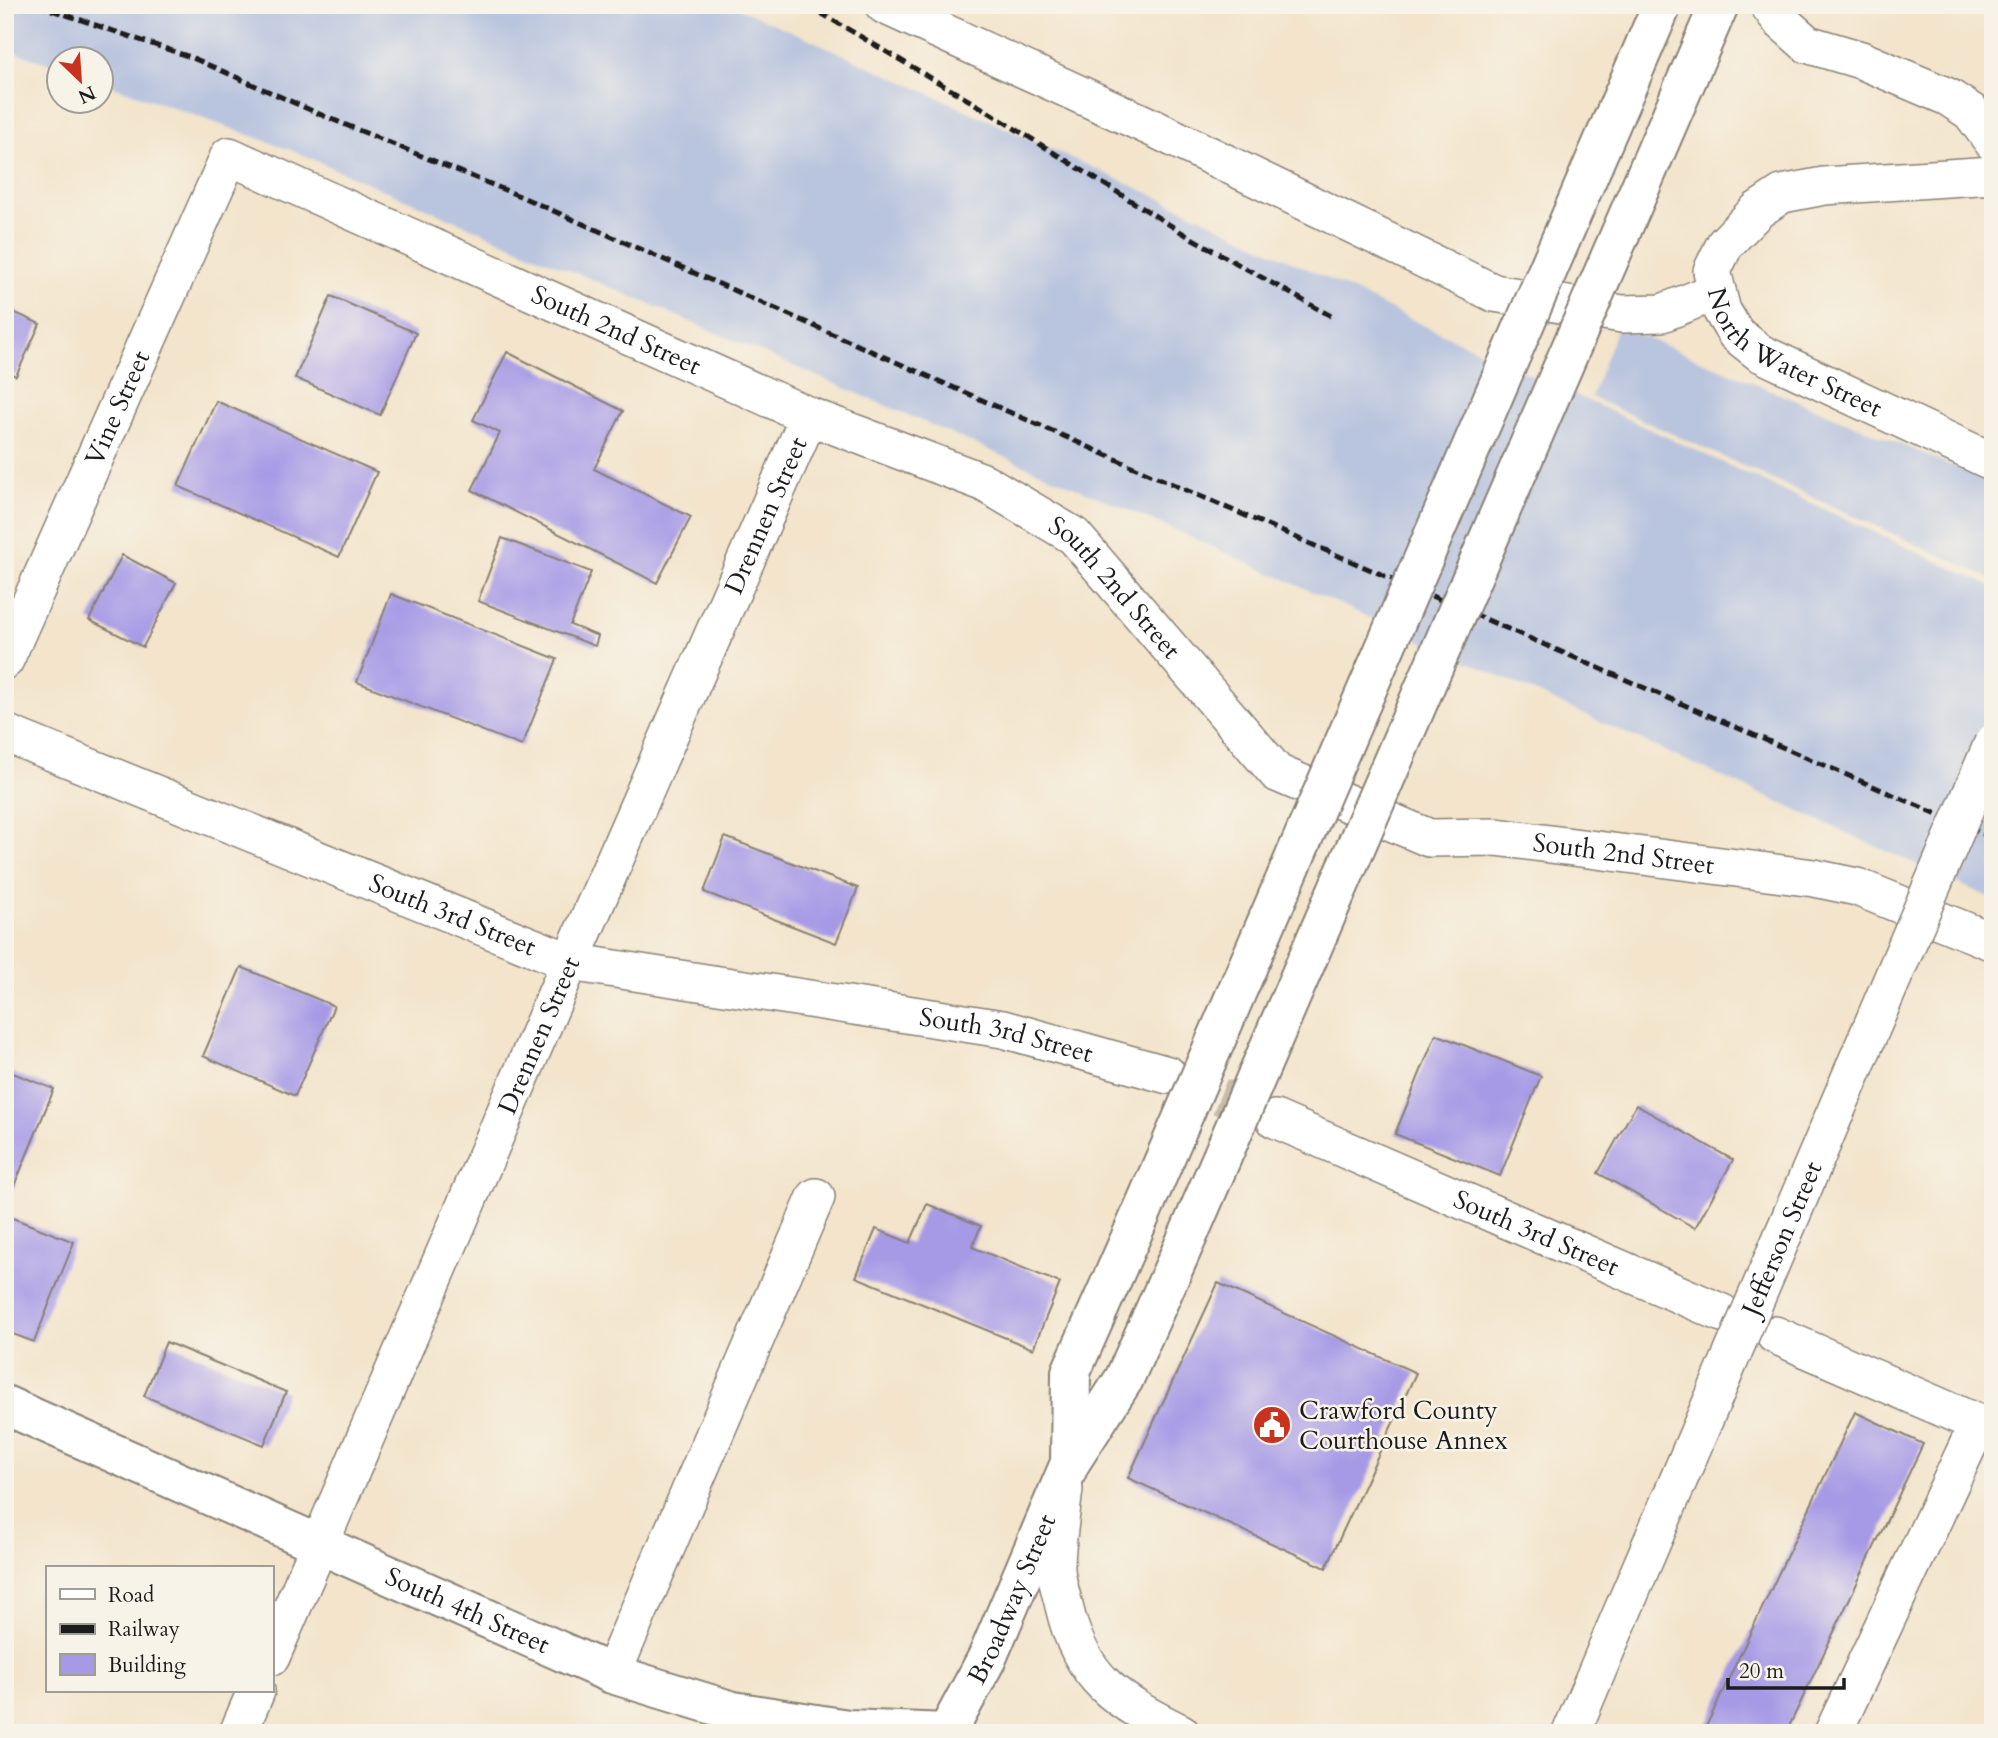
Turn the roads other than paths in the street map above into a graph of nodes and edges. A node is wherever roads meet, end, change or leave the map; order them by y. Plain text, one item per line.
1 (884, 5) edge
2 (1662, 5) edge
3 (1719, 5) edge
4 (1769, 5) edge
5 (1993, 142) edge
6 (229, 156) joint
7 (1993, 175) edge
8 (1717, 291) junction
9 (809, 416) junction
10 (1993, 462) edge
11 (5, 660) edge
12 (5, 733) edge
13 (1993, 743) edge
14 (1993, 942) edge
15 (570, 962) junction
16 (1168, 1075) tunnel mouth
17 (1275, 1119) tunnel mouth
18 (816, 1197) dead end
19 (1722, 1313) dead end
20 (1775, 1335) dead end
21 (5, 1405) edge
22 (1985, 1427) edge
23 (1068, 1468) junction
24 (320, 1544) junction
25 (273, 1652) edge
26 (612, 1674) junction
27 (257, 1692) edge
28 (238, 1733) edge
29 (947, 1733) edge
30 (954, 1733) edge
31 (1181, 1733) edge
32 (1570, 1733) edge
33 (1833, 1733) edge

1 - 8 street
2 - 23 main road, Broadway Street, bridge
3 - 23 main road, Broadway Street, bridge
4 - 5 street
6 - 9 street, South 2nd Street
6 - 11 street, Vine Street
7 - 8 street, North Water Street
8 - 10 street, North Water Street
9 - 14 street, South 2nd Street
9 - 15 street, Drennen Street
12 - 15 street, South 3rd Street
13 - 32 street, Jefferson Street, bridge
15 - 16 street, South 3rd Street
15 - 24 street, Drennen Street
17 - 19 street, South 3rd Street
18 - 26 street
20 - 22 street
21 - 24 main road, South 4th Street
22 - 33 street
23 - 29 main road, Broadway Street
23 - 31 street
24 - 25 street, Drennen Street
24 - 26 main road, South 4th Street
26 - 29 main road, South 4th Street
27 - 28 street
29 - 30 street, South 4th Street

